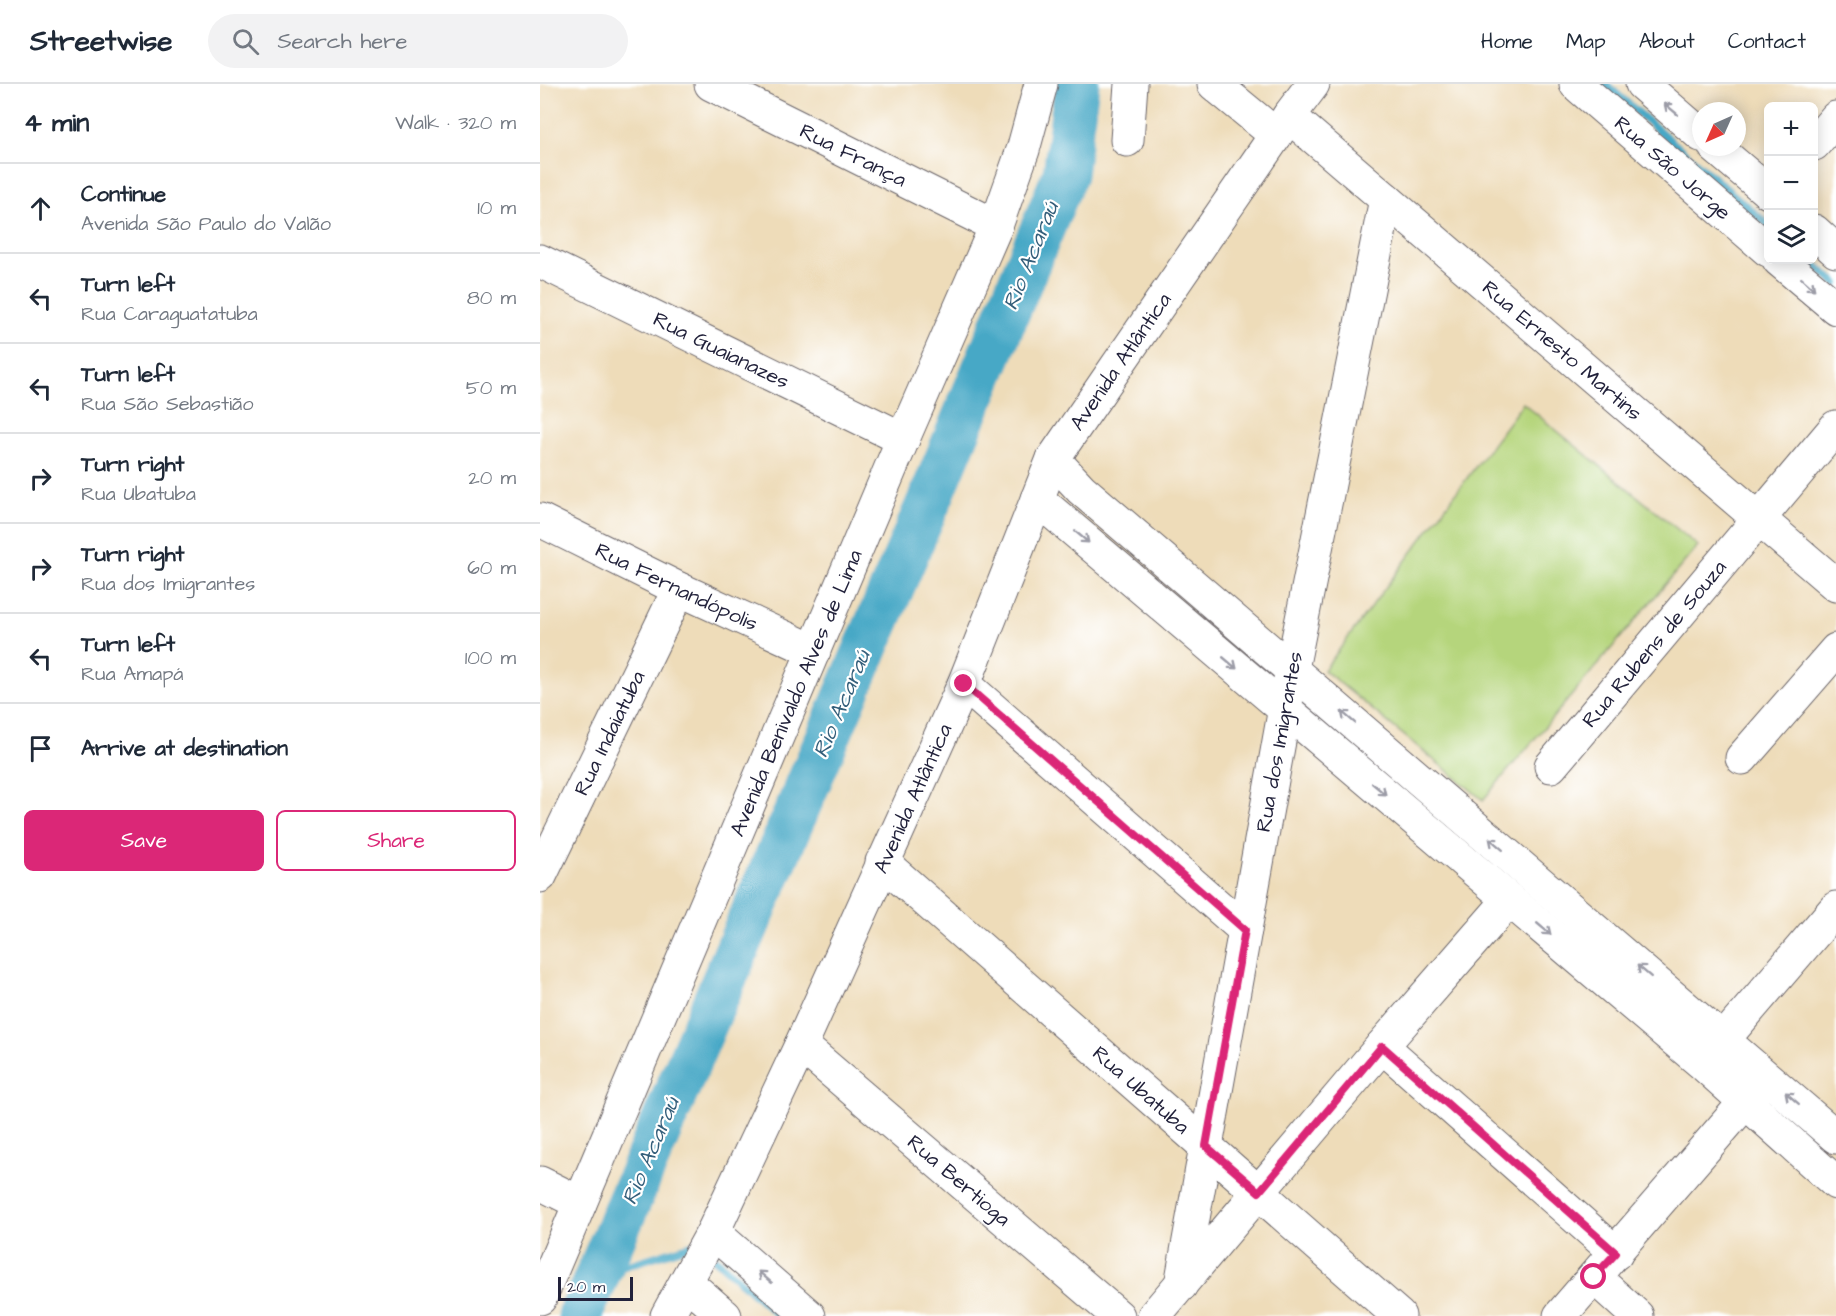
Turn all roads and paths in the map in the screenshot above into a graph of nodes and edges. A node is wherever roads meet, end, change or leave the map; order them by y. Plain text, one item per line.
1 (711, 84) edge
2 (1041, 84) edge
3 (1131, 84) edge
4 (1214, 84) edge
5 (1313, 84) edge
6 (1576, 84) edge
7 (1642, 84) edge
8 (1836, 118) edge
9 (1283, 125) junction
10 (1692, 127) edge
11 (1818, 139) edge
12 (1127, 140) dead end
13 (1726, 156) edge
14 (1764, 189) edge
15 (1386, 199) junction
16 (996, 226) junction
17 (1818, 235) edge
18 (1764, 247) edge
19 (1836, 251) edge
20 (540, 261) edge
21 (1784, 264) edge
22 (1836, 308) edge
23 (1836, 428) edge
24 (903, 439) junction
25 (1053, 459) junction
26 (1037, 499) junction
27 (540, 519) edge
28 (1758, 520) junction
29 (1836, 585) edge
30 (679, 589) junction
31 (1836, 650) edge
32 (814, 651) junction
33 (1292, 669) junction
34 (964, 684) junction
35 (1284, 709) junction
36 (1742, 758) dead end
37 (1551, 766) dead end
38 (882, 862) junction
39 (540, 876) edge
40 (1509, 900) junction
41 (1836, 908) edge
42 (1245, 930) junction
43 (1724, 1039) junction
44 (801, 1045) junction
45 (1382, 1046) junction
46 (1703, 1064) junction
47 (1767, 1077) junction
48 (1746, 1102) junction
49 (1836, 1137) edge
50 (1206, 1146) junction
51 (540, 1183) edge
52 (1836, 1183) edge
53 (1259, 1192) junction
54 (580, 1203) junction
55 (713, 1232) junction
56 (1616, 1253) junction
57 (1594, 1277) junction
58 (686, 1282) junction
59 (1181, 1286) junction
60 (540, 1298) edge
61 (668, 1316) edge
62 (724, 1316) edge
63 (809, 1316) edge
64 (1118, 1316) edge
65 (1154, 1316) edge
66 (1399, 1316) edge
67 (1560, 1316) edge
68 (1637, 1316) edge

1 - 16 street, Rua França
2 - 16 street, Avenida Benivaldo Alves de Lima
3 - 12 street
4 - 9 street, Rua Ernesto Martins
5 - 9 street, Avenida Atlântica
6 - 18 street, Rua São Jorge
10 -> 7 street, Rua São Jorge
8 - 11 street
9 - 15 street, Rua Ernesto Martins
9 - 25 street, Avenida Atlântica
13 - 14 street, Rua São Jorge
15 - 28 street, Rua Ernesto Martins
15 - 33 street, Rua dos Imigrantes
16 - 24 street, Avenida Benivaldo Alves de Lima
17 - 19 street
20 - 24 street, Rua Guaianazes
21 -> 22 street
23 - 28 street, Rua Rubens de Souza
24 - 32 street, Avenida Benivaldo Alves de Lima
25 - 26 street, Avenida Atlântica
25 - 33 street
26 - 34 street, Avenida Atlântica
26 -> 35 street
27 - 30 street, Rua Fernandópolis
28 - 29 street, Rua Ernesto Martins
28 - 37 street, Rua Rubens de Souza
30 - 32 street, Rua Fernandópolis
30 - 39 street, Rua Indaiatuba
31 - 36 street
32 - 54 street, Avenida Benivaldo Alves de Lima
33 - 35 street, Rua dos Imigrantes
43 -> 33 street
34 - 38 street, Avenida Atlântica
34 - 42 street
35 -> 40 street
35 - 42 street, Rua dos Imigrantes
38 - 44 street, Avenida Atlântica
38 - 50 street, Rua Ubatuba
40 - 45 street
40 -> 46 street
41 - 43 street
42 - 50 street, Rua dos Imigrantes
43 - 46 street
43 - 47 street
44 - 55 street, Avenida Atlântica
44 - 64 street, Rua Bertioga
45 - 53 street
45 - 56 street
46 - 48 street
47 - 48 street
49 -> 47 street
48 - 52 street
48 - 56 street
50 - 53 street, Rua Ubatuba
50 - 59 street, Rua dos Imigrantes
51 - 54 street
53 - 59 street
53 - 66 street, Rua Ubatuba
54 - 60 street, Avenida Benivaldo Alves de Lima
55 - 58 street, Avenida Atlântica
63 -> 55 street
56 - 57 street
57 - 67 street
57 - 68 street
58 - 61 street, Avenida Atlântica
58 - 62 street
59 - 65 street

